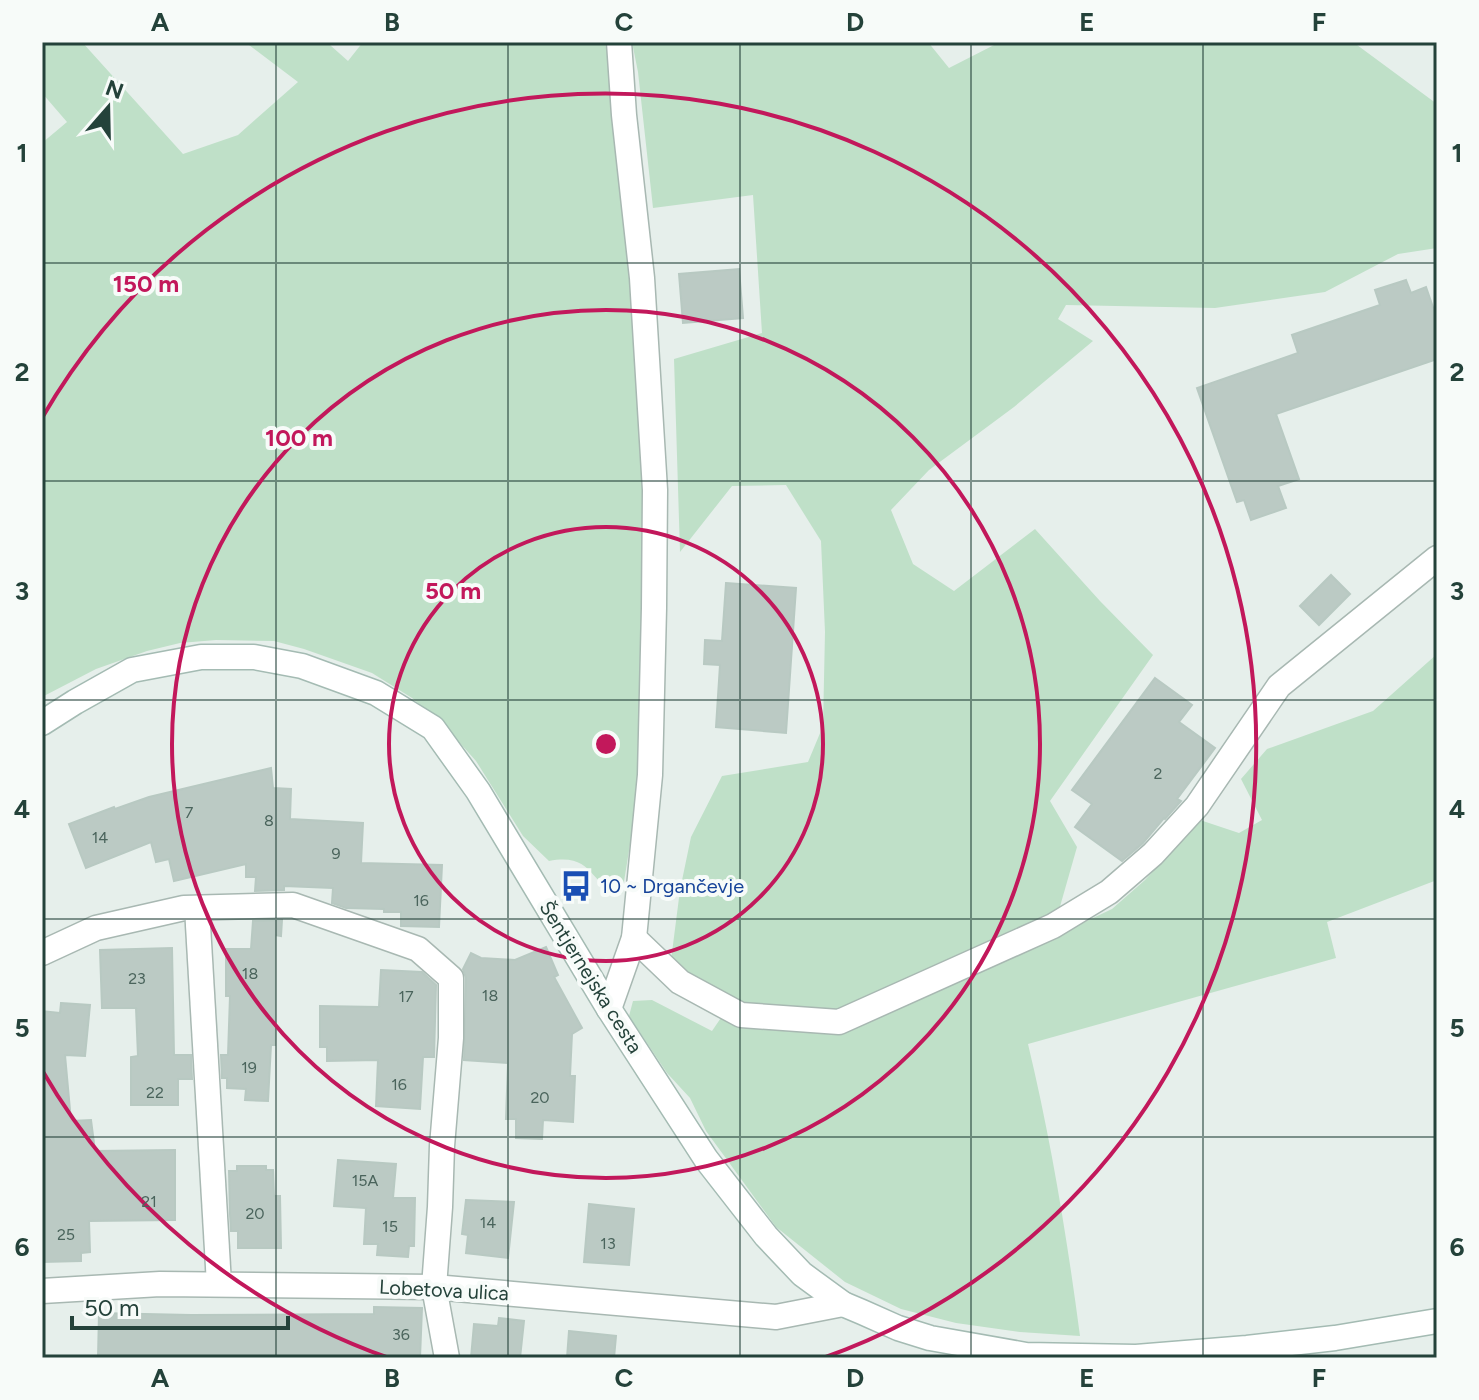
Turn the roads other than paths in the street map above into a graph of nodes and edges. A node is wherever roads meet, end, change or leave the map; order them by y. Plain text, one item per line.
1 (619, 42) edge
2 (1437, 558) edge
3 (42, 723) edge
4 (197, 908) junction
5 (634, 938) junction
6 (42, 953) edge
7 (609, 1009) junction
8 (219, 1284) junction
9 (434, 1287) junction
10 (42, 1291) edge
11 (843, 1304) junction
12 (1437, 1321) edge
13 (1136, 1357) edge
14 (447, 1358) edge

1 - 5 street
2 - 5 street
3 - 7 street, Šentjernejska cesta
4 - 6 street
4 - 8 street
4 - 9 street
5 - 7 street
7 - 11 street, Šentjernejska cesta
8 - 9 street, Lobetova ulica
8 - 10 street, Lobetova ulica
9 - 11 street, Lobetova ulica
9 - 14 street
11 - 13 street, Šentjernejska cesta
12 - 13 street, Šentjernejska cesta

